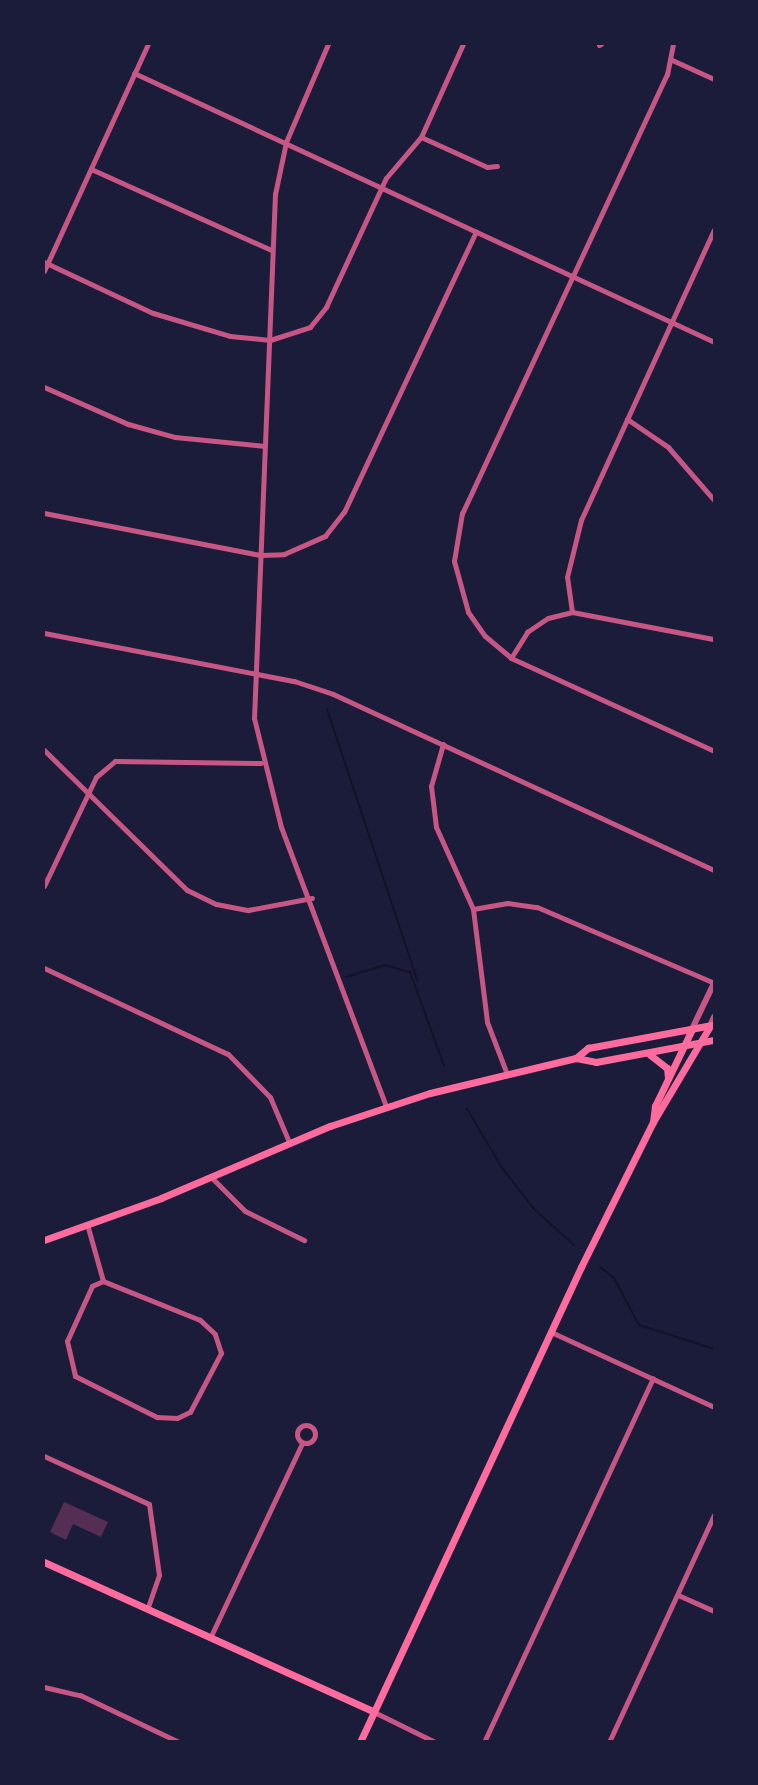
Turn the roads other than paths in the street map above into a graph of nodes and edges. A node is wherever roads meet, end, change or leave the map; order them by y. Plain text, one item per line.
1 (148, 44) edge
2 (327, 44) edge
3 (464, 44) edge
4 (673, 44) edge
5 (672, 60) junction
6 (134, 73) junction
7 (714, 79) edge
8 (421, 137) junction
9 (286, 142) junction
10 (497, 166) dead end
11 (91, 169) junction
12 (380, 186) junction
13 (714, 230) edge
14 (476, 231) junction
15 (271, 250) junction
16 (45, 263) edge
17 (44, 271) edge
18 (573, 276) junction
19 (672, 322) junction
20 (270, 340) junction
21 (714, 342) edge
22 (44, 387) edge
23 (627, 419) junction
24 (265, 446) junction
25 (714, 500) edge
26 (44, 513) edge
27 (260, 555) junction
28 (572, 612) junction
29 (44, 633) edge
30 (714, 639) edge
31 (512, 657) junction
32 (254, 673) junction
33 (443, 744) junction
34 (44, 750) edge
35 (714, 752) edge
36 (261, 763) junction
37 (87, 795) junction
38 (714, 870) edge
39 (44, 882) edge
40 (312, 898) junction
41 (473, 909) junction
42 (44, 968) edge
43 (714, 983) edge
44 (714, 1017) edge
45 (712, 1025) edge
46 (692, 1029) junction
47 (714, 1040) edge
48 (701, 1043) junction
49 (683, 1048) junction
50 (649, 1054) junction
51 (576, 1058) junction
52 (507, 1074) junction
53 (668, 1080) junction
54 (386, 1106) junction
55 (653, 1122) junction
56 (289, 1142) junction
57 (211, 1177) junction
58 (87, 1224) junction
59 (44, 1240) edge
60 (304, 1240) dead end
61 (103, 1281) junction
62 (551, 1332) junction
63 (653, 1378) junction
64 (714, 1407) edge
65 (302, 1443) dead end
66 (44, 1456) edge
67 (714, 1515) edge
68 (44, 1562) edge
69 (678, 1595) junction
70 (147, 1609) junction
71 (714, 1611) edge
72 (210, 1638) junction
73 (44, 1688) edge
74 (374, 1712) junction
75 (179, 1742) edge
76 (360, 1742) edge
77 (435, 1742) edge
78 (484, 1742) edge
79 (609, 1742) edge

1 - 6 street
2 - 9 street
3 - 8 street
4 - 5 street
5 - 7 street
5 - 18 street
6 - 9 street
6 - 11 street
8 - 10 street
8 - 12 street
9 - 12 street
9 - 15 street
11 - 15 street
11 - 16 street
12 - 14 street
12 - 20 street
13 - 19 street
14 - 18 street
14 - 27 street
15 - 20 street
16 - 17 street
16 - 20 street
18 - 19 street
18 - 31 street
19 - 21 street
19 - 23 street
20 - 24 street
22 - 24 street
23 - 25 street
23 - 28 street
24 - 27 street
26 - 27 street
27 - 32 street
28 - 30 street
28 - 31 street
29 - 32 street
31 - 35 street
32 - 33 street
32 - 36 street
33 - 38 street
33 - 41 street
34 - 37 street
36 - 37 street
36 - 40 street
37 - 39 street
37 - 40 street
40 - 54 street
41 - 43 street
41 - 52 street
42 - 56 street
43 - 46 street
44 - 45 street
45 - 46 main road
45 - 48 main road
46 - 49 main road
46 - 51 main road
47 - 48 main road
48 - 49 main road
48 - 55 main road
49 - 50 main road
49 - 53 main road
50 - 51 main road
50 - 53 main road
51 - 52 main road
52 - 54 main road
53 - 55 main road
54 - 56 main road
55 - 62 main road
56 - 57 main road
57 - 58 main road
57 - 60 street
58 - 59 main road
58 - 61 street
61 - 61 street
62 - 63 street
62 - 74 main road
63 - 64 street
63 - 78 street
65 - 72 street
66 - 70 street
67 - 69 street
68 - 70 main road
69 - 71 street
69 - 79 street
70 - 72 main road
72 - 74 main road
73 - 75 street
74 - 76 main road
74 - 77 street

